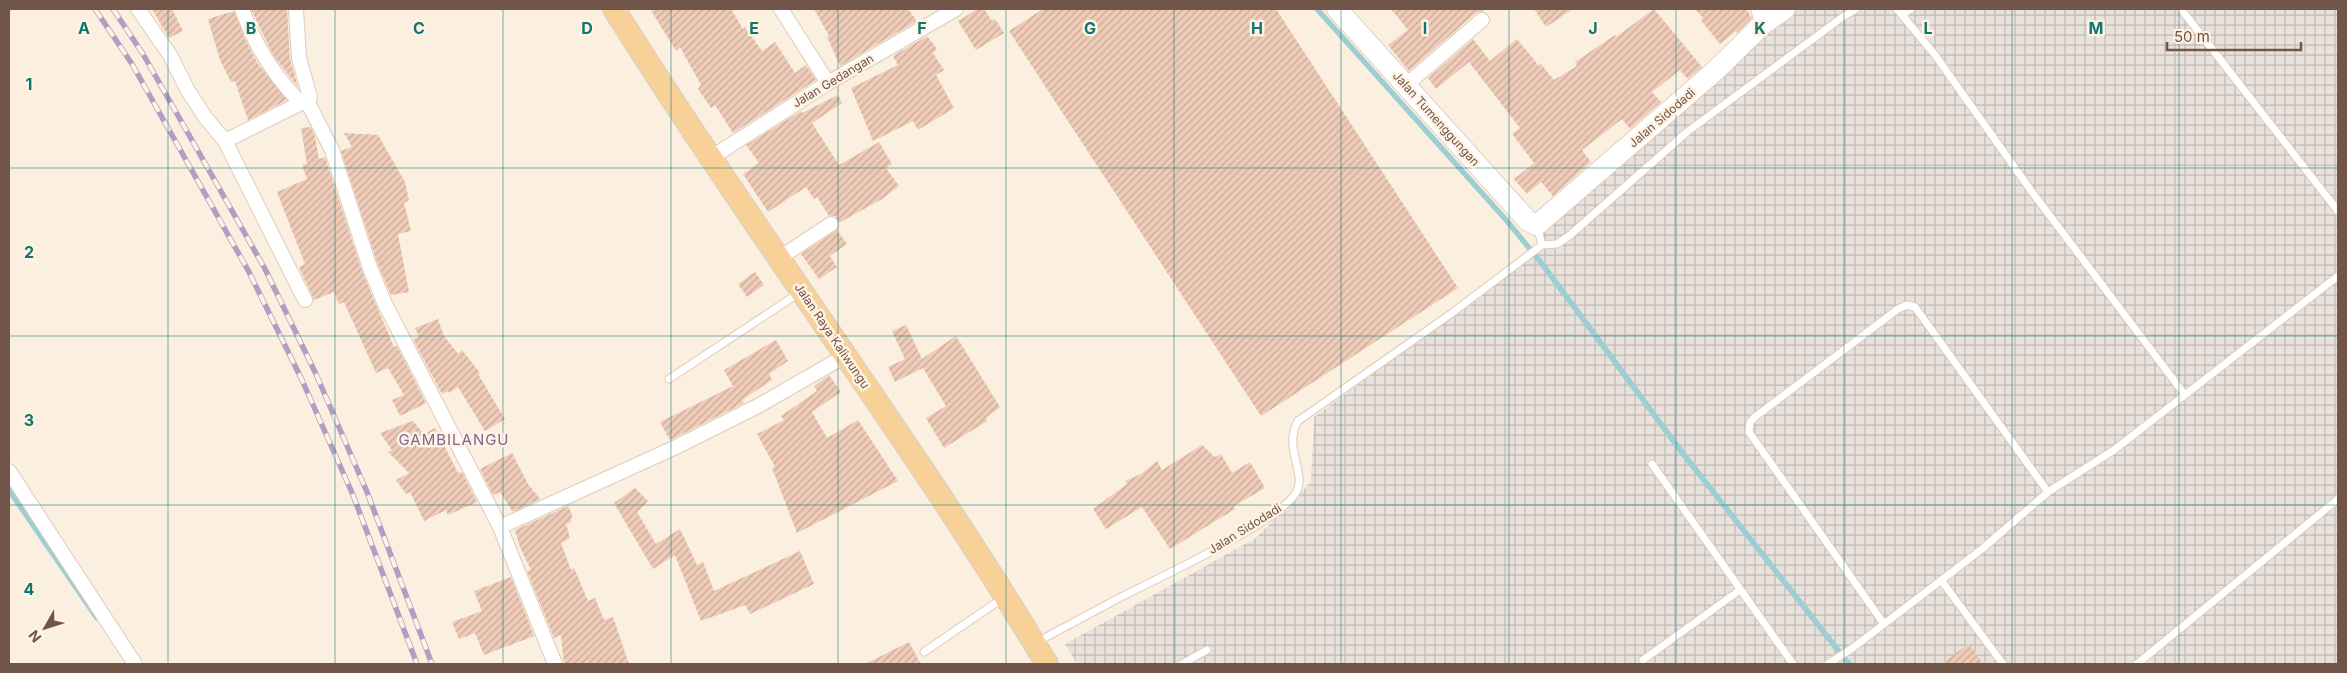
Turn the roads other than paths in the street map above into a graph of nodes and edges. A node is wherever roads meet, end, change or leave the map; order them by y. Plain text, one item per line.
1 (138, 9) edge
2 (242, 9) edge
3 (296, 9) edge
4 (781, 9) edge
5 (956, 9) edge
6 (1337, 9) edge
7 (1785, 9) edge
8 (1856, 9) edge
9 (1911, 9) edge
10 (2181, 9) edge
11 (1900, 11) edge
12 (622, 12) edge
13 (1761, 16) edge
14 (1482, 20) dead end
15 (828, 83) junction
16 (1406, 85) junction
17 (304, 103) junction
18 (225, 141) junction
19 (712, 158) junction
20 (2338, 211) edge
21 (831, 224) dead end
22 (1537, 225) junction
23 (1539, 246) junction
24 (779, 258) junction
25 (2338, 276) edge
26 (801, 292) junction
27 (305, 300) dead end
28 (845, 356) junction
29 (669, 379) dead end
30 (2185, 394) junction
31 (1652, 464) dead end
32 (9, 471) edge
33 (2048, 492) junction
34 (2338, 499) edge
35 (500, 527) junction
36 (1941, 580) junction
37 (1740, 590) junction
38 (1006, 596) junction
39 (1884, 624) junction
40 (1035, 643) junction
41 (1207, 650) dead end
42 (924, 652) dead end
43 (1643, 660) dead end
44 (135, 664) edge
45 (555, 664) edge
46 (1047, 664) edge
47 (1182, 664) edge
48 (1793, 664) edge
49 (1828, 664) edge
50 (2003, 664) edge
51 (2138, 664) edge

1 - 18 street
2 - 17 street
3 - 17 street
4 - 15 street
5 - 15 street, Jalan Gedangan
6 - 16 street, Jalan Tumenggungan
7 - 13 street, Jalan Sidodadi
8 - 23 lane, Jalan Sidodadi
9 - 11 lane
10 - 20 lane
11 - 30 lane
12 - 19 main road, Jalan Raya Kaliwungu
13 - 22 street, Jalan Sidodadi
14 - 16 street
15 - 19 street, Jalan Gedangan
16 - 22 street, Jalan Tumenggungan
17 - 18 street
17 - 35 street
18 - 27 street
19 - 24 main road, Jalan Raya Kaliwungu
21 - 24 street
22 - 23 lane
23 - 40 lane, Jalan Sidodadi
24 - 26 main road, Jalan Raya Kaliwungu
25 - 30 lane
26 - 28 main road, Jalan Raya Kaliwungu
26 - 29 lane
28 - 35 street
28 - 38 main road, Jalan Raya Kaliwungu
30 - 33 lane
31 - 37 lane
32 - 44 street
33 - 36 lane
33 - 39 lane
34 - 51 lane
35 - 45 street
36 - 39 lane
36 - 50 lane
37 - 43 lane
37 - 48 lane
38 - 40 main road, Jalan Raya Kaliwungu
38 - 42 lane
39 - 49 lane
40 - 46 main road, Jalan Raya Kaliwungu
41 - 47 lane

